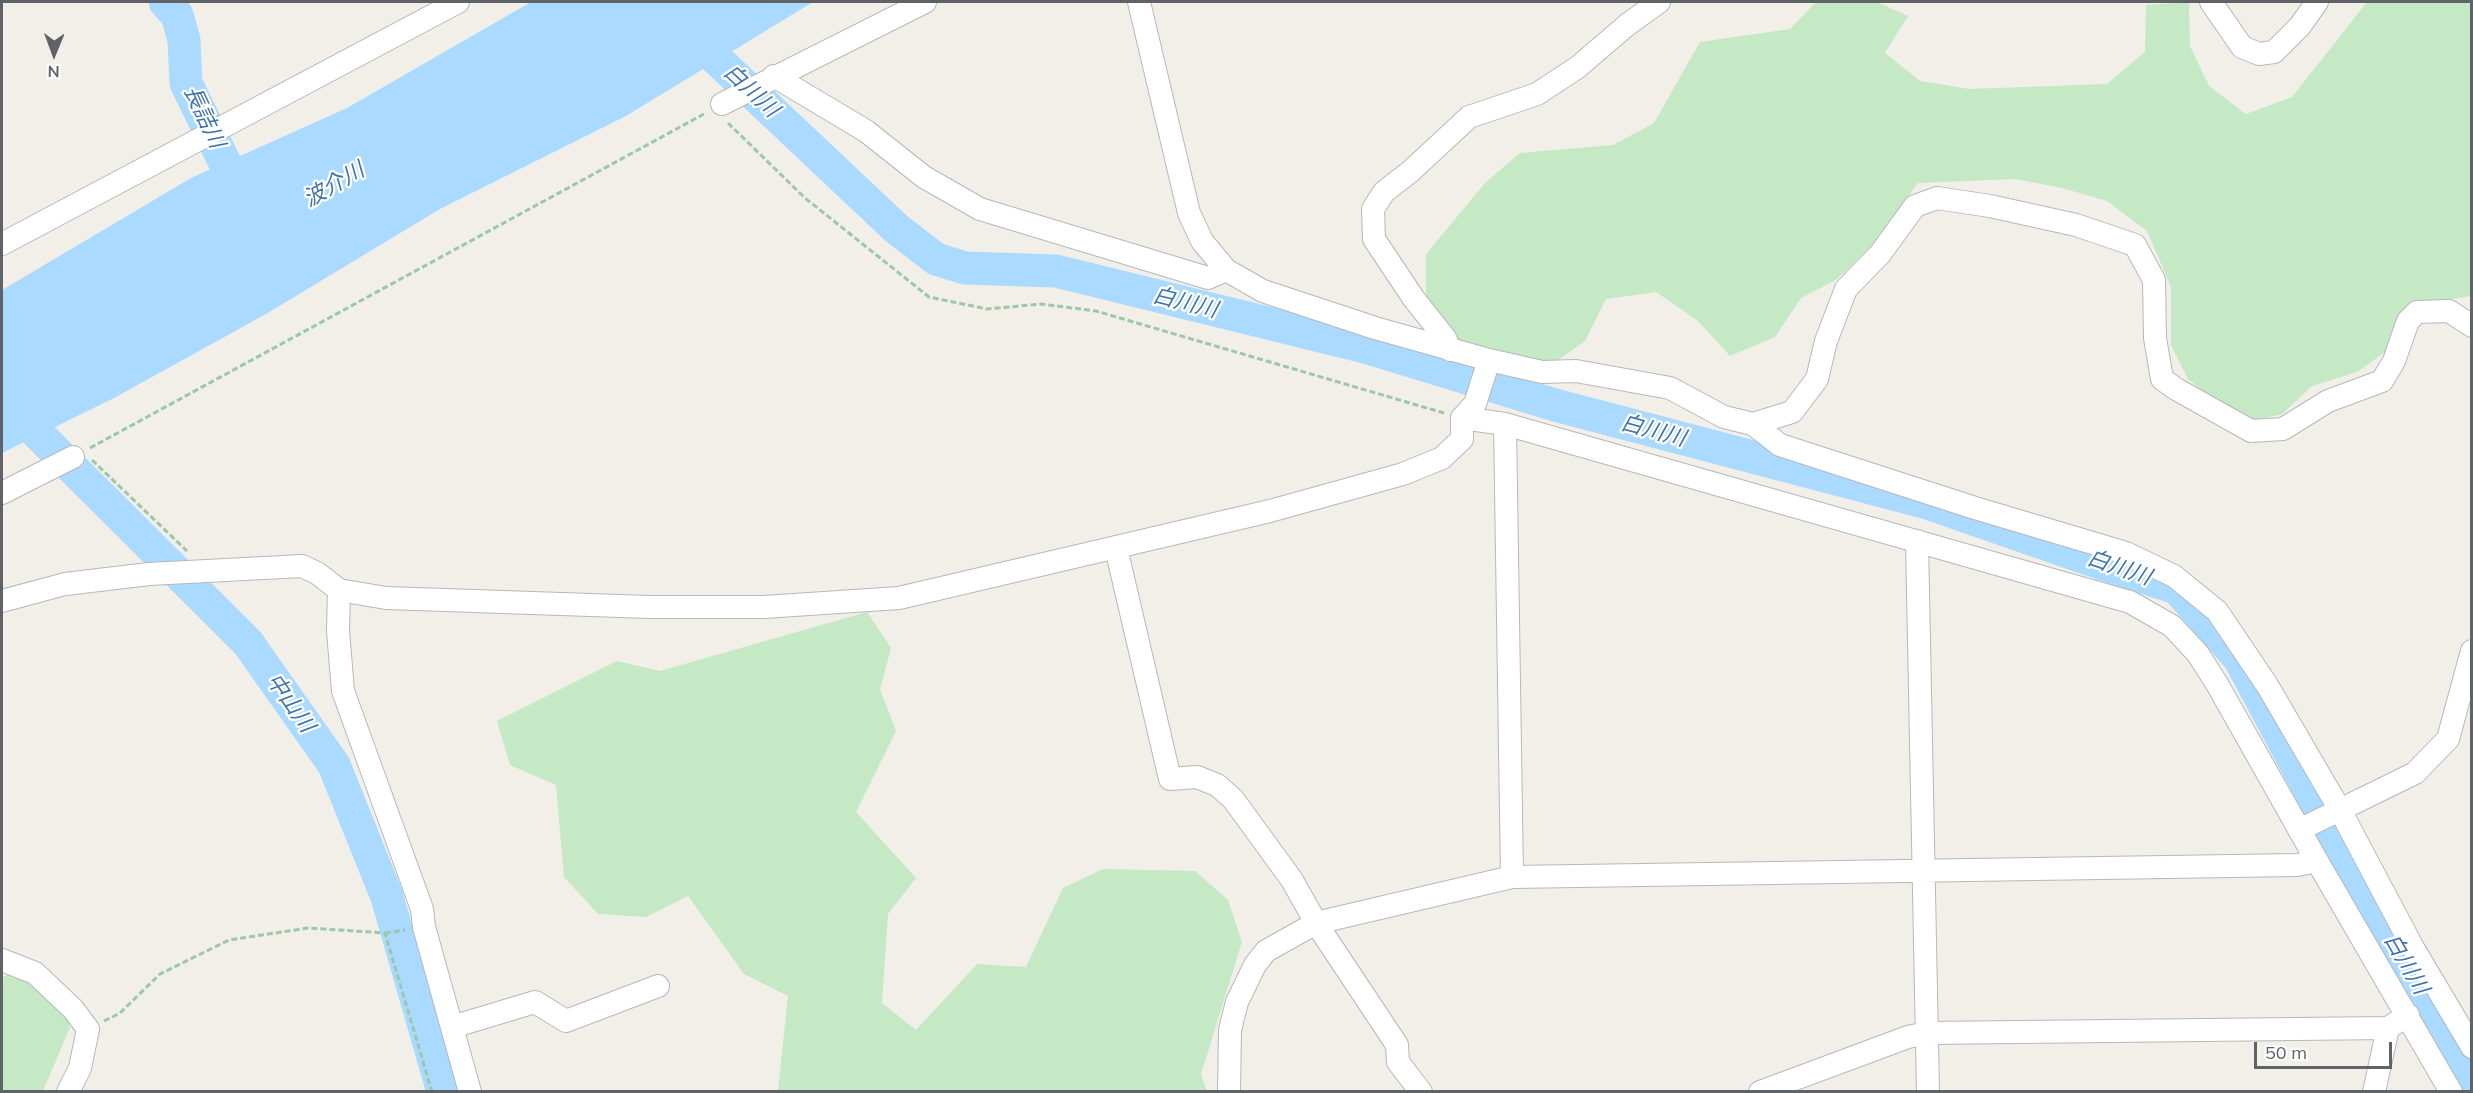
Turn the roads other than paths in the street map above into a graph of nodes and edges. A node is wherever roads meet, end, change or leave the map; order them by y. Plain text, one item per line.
1 (458, 2) edge
2 (925, 2) edge
3 (1139, 2) edge
4 (1659, 2) edge
5 (2211, 2) edge
6 (2317, 2) edge
7 (765, 82) junction
8 (719, 110) road end
9 (2, 244) edge
10 (1226, 270) junction
11 (2472, 326) edge
12 (1450, 350) junction
13 (1487, 366) junction
14 (1468, 411) junction
15 (1505, 424) junction
16 (1753, 424) junction
17 (78, 454) road end
18 (2, 493) edge
19 (1917, 541) junction
20 (1116, 548) junction
21 (339, 590) junction
22 (2, 601) edge
23 (2472, 651) edge
24 (2340, 810) junction
25 (2299, 830) junction
26 (2317, 861) junction
27 (1923, 870) junction
28 (1512, 877) junction
29 (1316, 923) junction
30 (2, 960) edge
31 (658, 986) dead end
32 (2408, 1015) junction
33 (452, 1027) junction
34 (2388, 1028) junction
35 (1927, 1033) junction
36 (2472, 1047) edge
37 (68, 1092) edge
38 (470, 1092) edge
39 (1229, 1092) edge
40 (1421, 1092) edge
41 (1760, 1092) edge
42 (1928, 1092) edge
43 (2374, 1092) edge
44 (2451, 1092) edge

1 - 9 street
2 - 7 street
3 - 10 street
4 - 12 street
5 - 6 street
7 - 8 street
7 - 10 street
10 - 12 street
11 - 16 street
12 - 13 street
13 - 14 street
13 - 16 street
14 - 15 street
14 - 20 street
15 - 19 street
15 - 28 street
16 - 24 street
17 - 18 street
19 - 25 street
19 - 27 street
20 - 21 street
20 - 29 street
21 - 22 street
21 - 33 street
23 - 24 street
24 - 25 street
24 - 36 street
25 - 26 street
26 - 27 street
26 - 32 street
27 - 28 street
27 - 35 street
28 - 29 street
29 - 39 street
29 - 40 street
30 - 37 street
31 - 33 street
32 - 34 street
32 - 44 street
33 - 38 street
34 - 35 street
34 - 43 street
35 - 41 street
35 - 42 street

